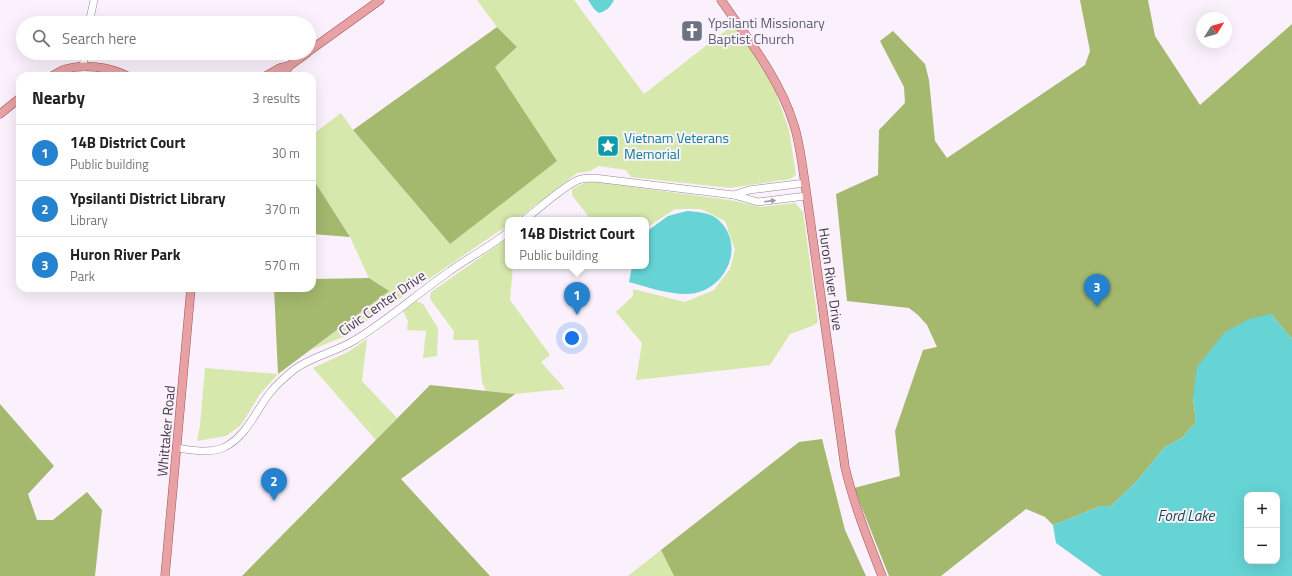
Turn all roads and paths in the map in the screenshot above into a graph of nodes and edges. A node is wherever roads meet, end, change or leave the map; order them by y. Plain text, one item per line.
1 (94, 0) edge
2 (380, 0) edge
3 (721, 0) edge
4 (91, 16) edge
5 (316, 46) edge
6 (83, 60) edge
7 (297, 60) edge
8 (289, 66) junction
9 (82, 67) junction
10 (60, 72) edge
11 (114, 72) edge
12 (273, 72) edge
13 (286, 72) edge
14 (16, 101) edge
15 (0, 114) edge
16 (804, 183) junction
17 (734, 195) junction
18 (806, 196) junction
19 (528, 217) edge
20 (505, 234) edge
21 (191, 292) edge
22 (177, 448) junction
23 (165, 576) edge
24 (882, 576) edge

1 - 4 street
2 - 5 main road
3 - 16 main road, Huron River Drive
6 - 9 street
7 - 8 main road
8 - 12 main road
8 - 13 main road
9 - 10 main road
9 - 11 main road
14 - 15 main road
16 - 17 street
16 - 18 main road, Huron River Drive
17 -> 18 street
17 - 19 street
18 - 24 main road, Huron River Drive
20 - 22 street, Civic Center Drive
21 - 22 main road, Whittaker Road
22 - 23 main road, Whittaker Road

